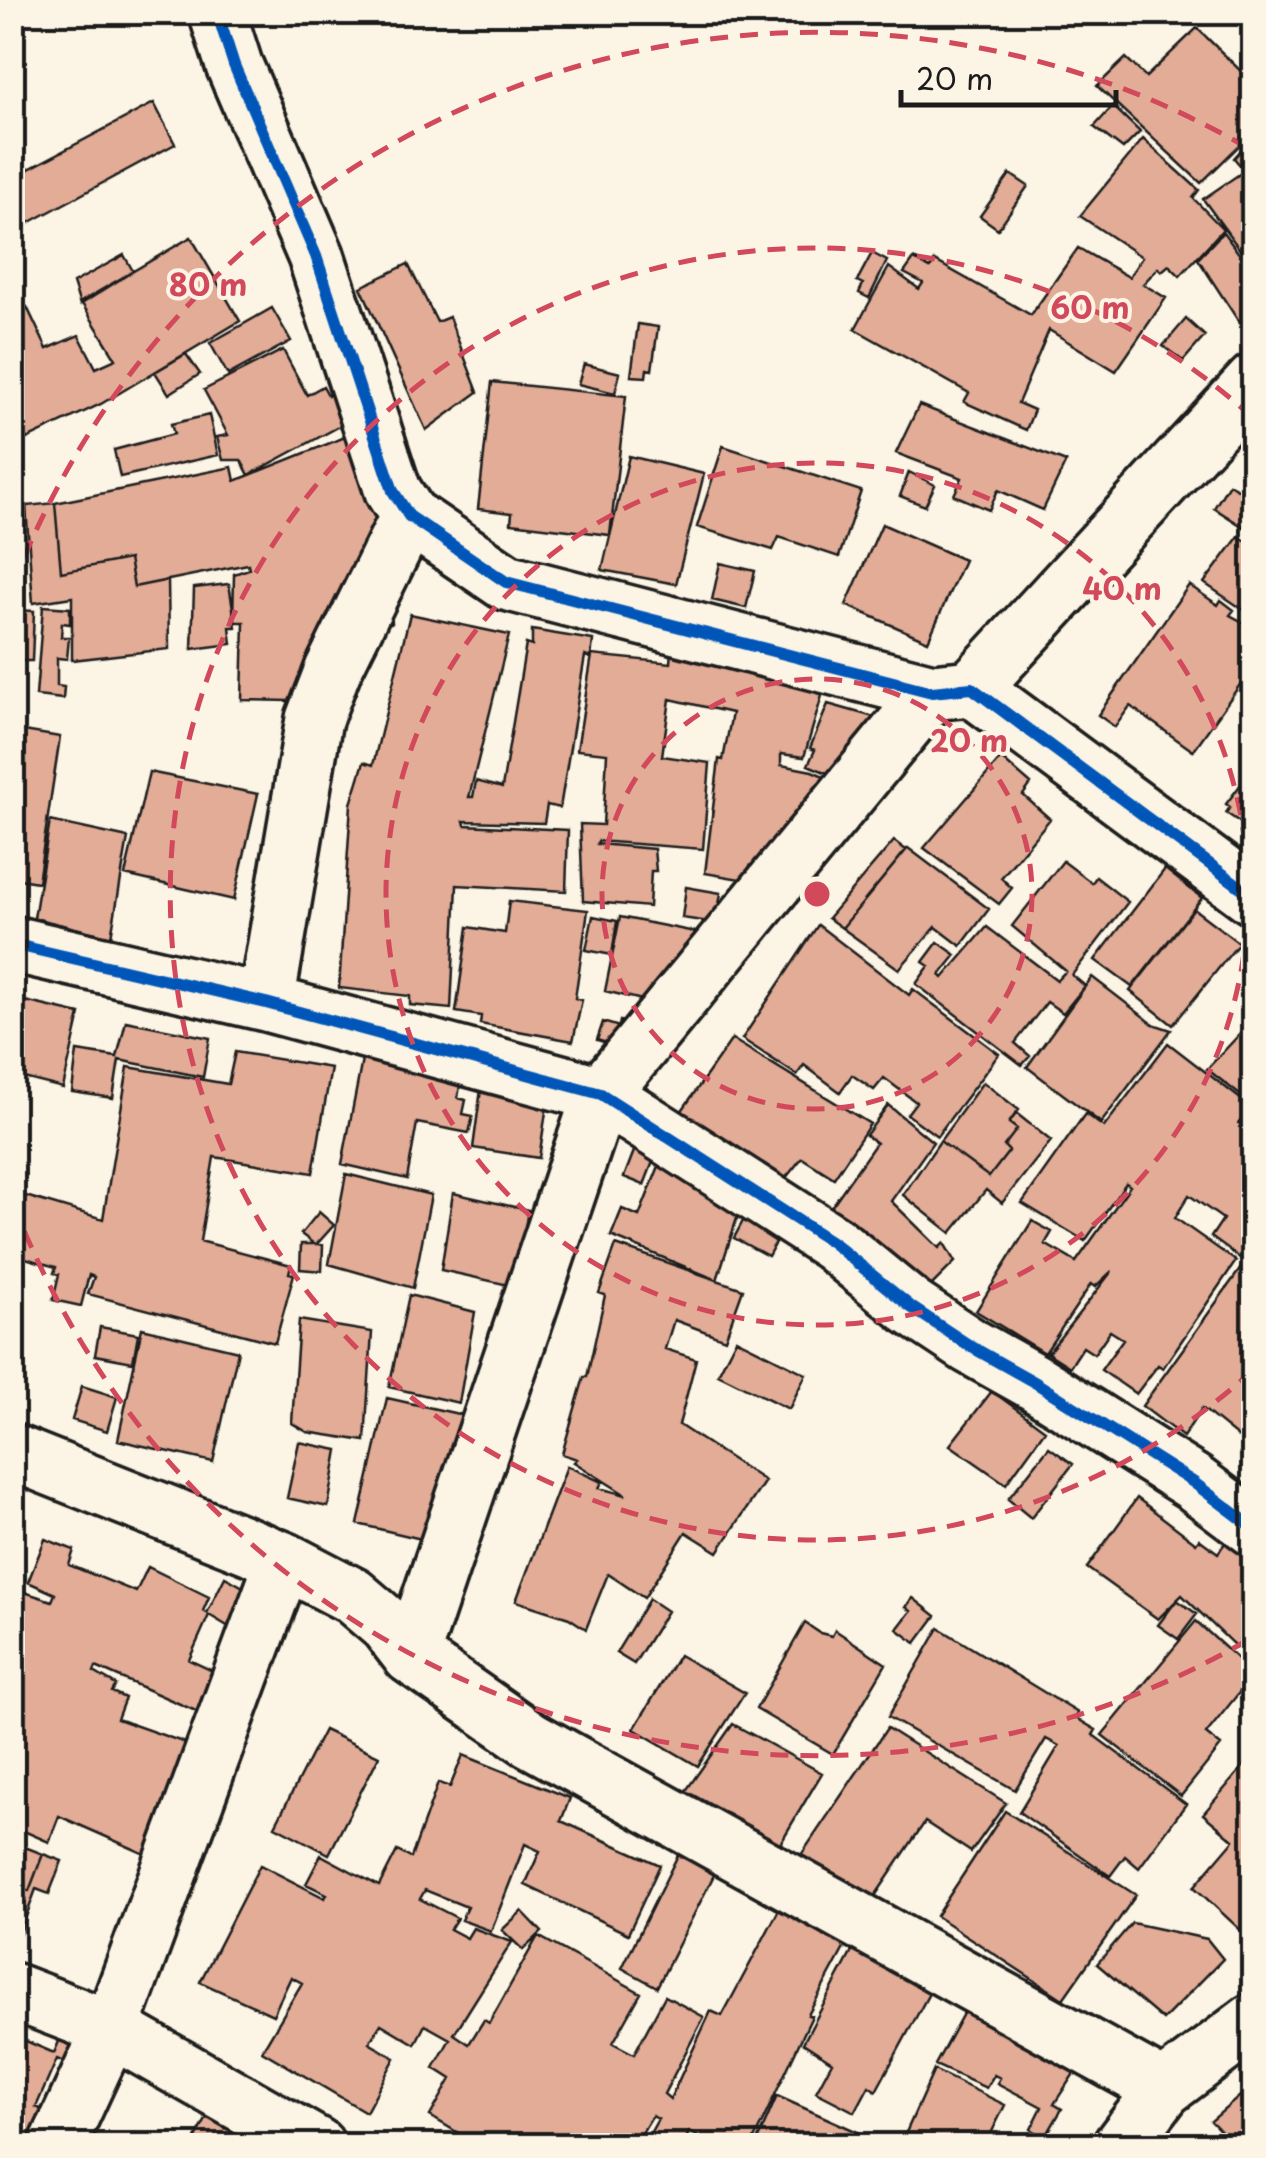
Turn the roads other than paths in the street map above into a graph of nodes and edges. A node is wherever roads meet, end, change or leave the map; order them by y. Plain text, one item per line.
1 (217, 12) edge
2 (1254, 382) edge
3 (408, 516) junction
4 (952, 690) junction
5 (1254, 897) edge
6 (12, 944) edge
7 (266, 1003) junction
8 (600, 1094) junction
9 (12, 1452) edge
10 (1254, 1528) edge
11 (284, 1560) junction
12 (411, 1656) junction
13 (12, 1991) edge
14 (1254, 2021) edge
15 (110, 2029) junction
16 (1164, 2088) junction
17 (56, 2146) edge
18 (317, 2146) edge
19 (1121, 2146) edge

1 - 3 street
2 - 4 street
3 - 4 street
3 - 7 street
4 - 5 street
4 - 8 street
6 - 7 street
7 - 8 street
8 - 10 street
8 - 12 street
9 - 11 street
11 - 12 street
11 - 15 street
12 - 16 street
13 - 15 street
14 - 16 street
15 - 17 street
15 - 18 street
16 - 19 street

